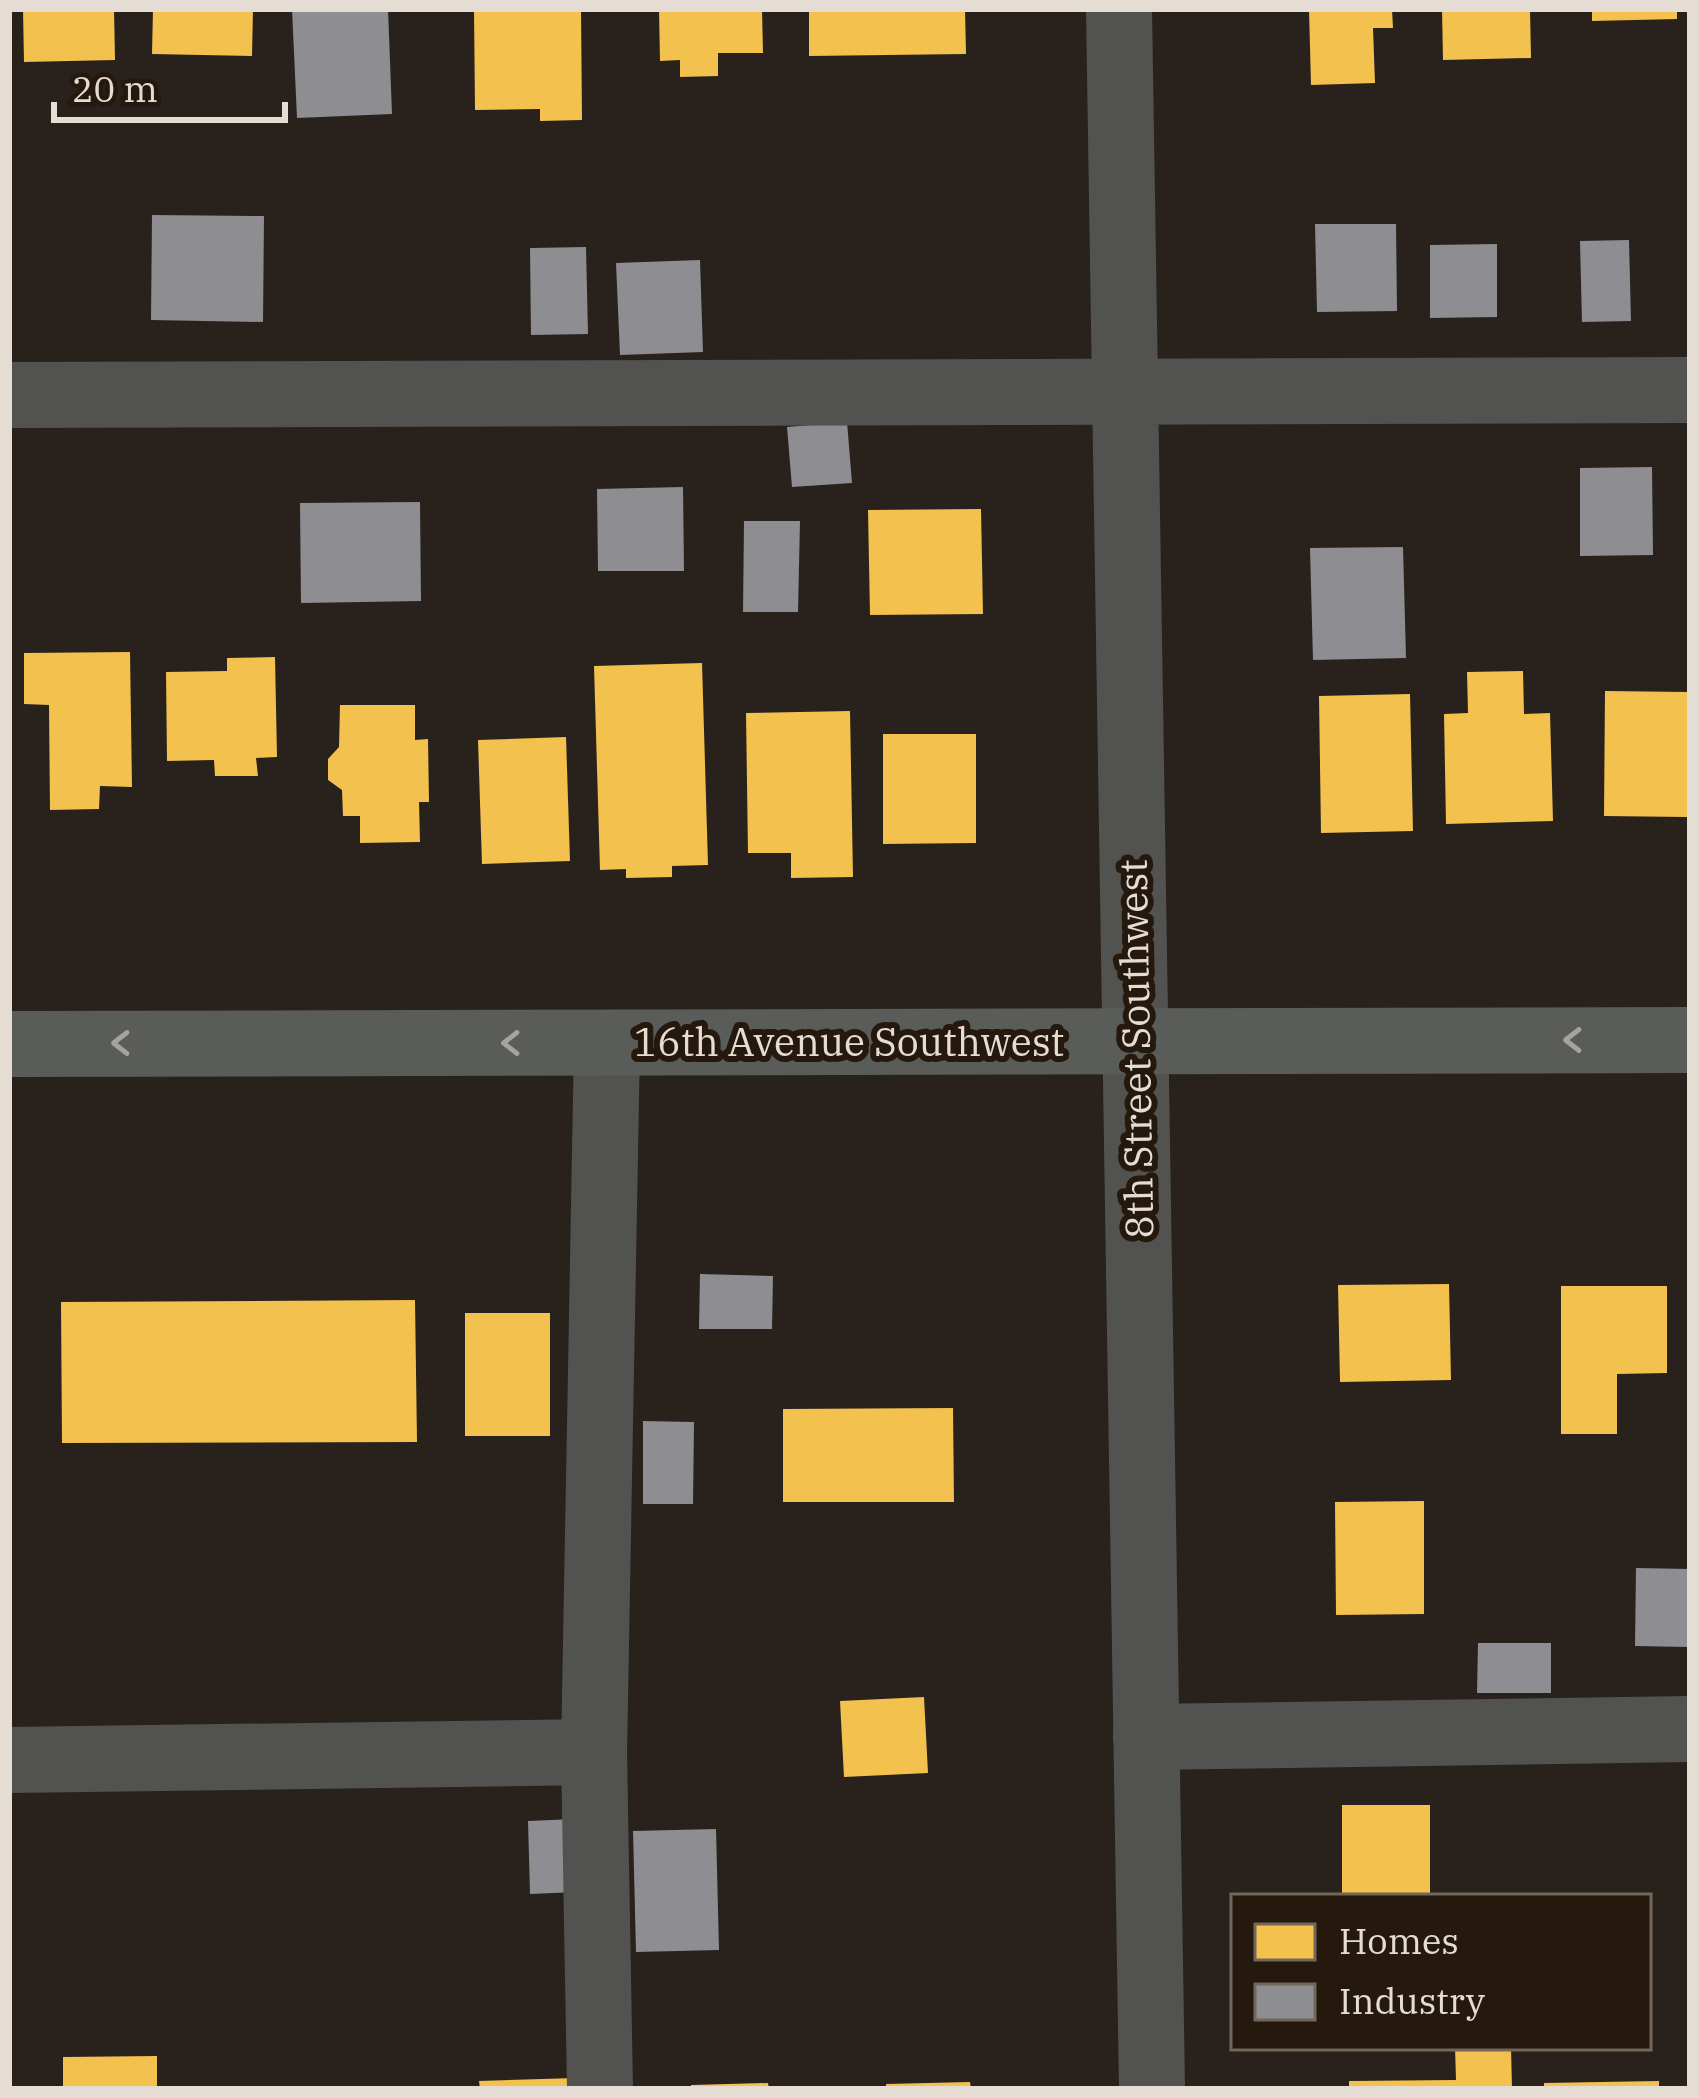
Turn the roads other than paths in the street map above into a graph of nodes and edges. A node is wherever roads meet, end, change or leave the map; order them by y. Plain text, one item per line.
1 (1119, 9) edge
2 (1690, 390) edge
3 (1126, 391) junction
4 (9, 395) edge
5 (1690, 1040) edge
6 (1135, 1041) junction
7 (607, 1042) junction
8 (9, 1043) edge
9 (1690, 1729) edge
10 (1146, 1737) junction
11 (594, 1752) junction
12 (9, 1760) edge
13 (600, 2089) edge
14 (1152, 2089) edge

1 - 3 street, 8th Street Southwest
2 - 3 street
3 - 4 street
3 - 6 street, 8th Street Southwest
5 -> 6 main road, 16th Avenue Southwest
6 - 7 main road, 16th Avenue Southwest
6 - 10 street, 8th Street Southwest
7 -> 8 main road, 16th Avenue Southwest
7 - 11 street
9 - 10 street
10 - 14 street, 8th Street Southwest
11 - 12 street
11 - 13 street

